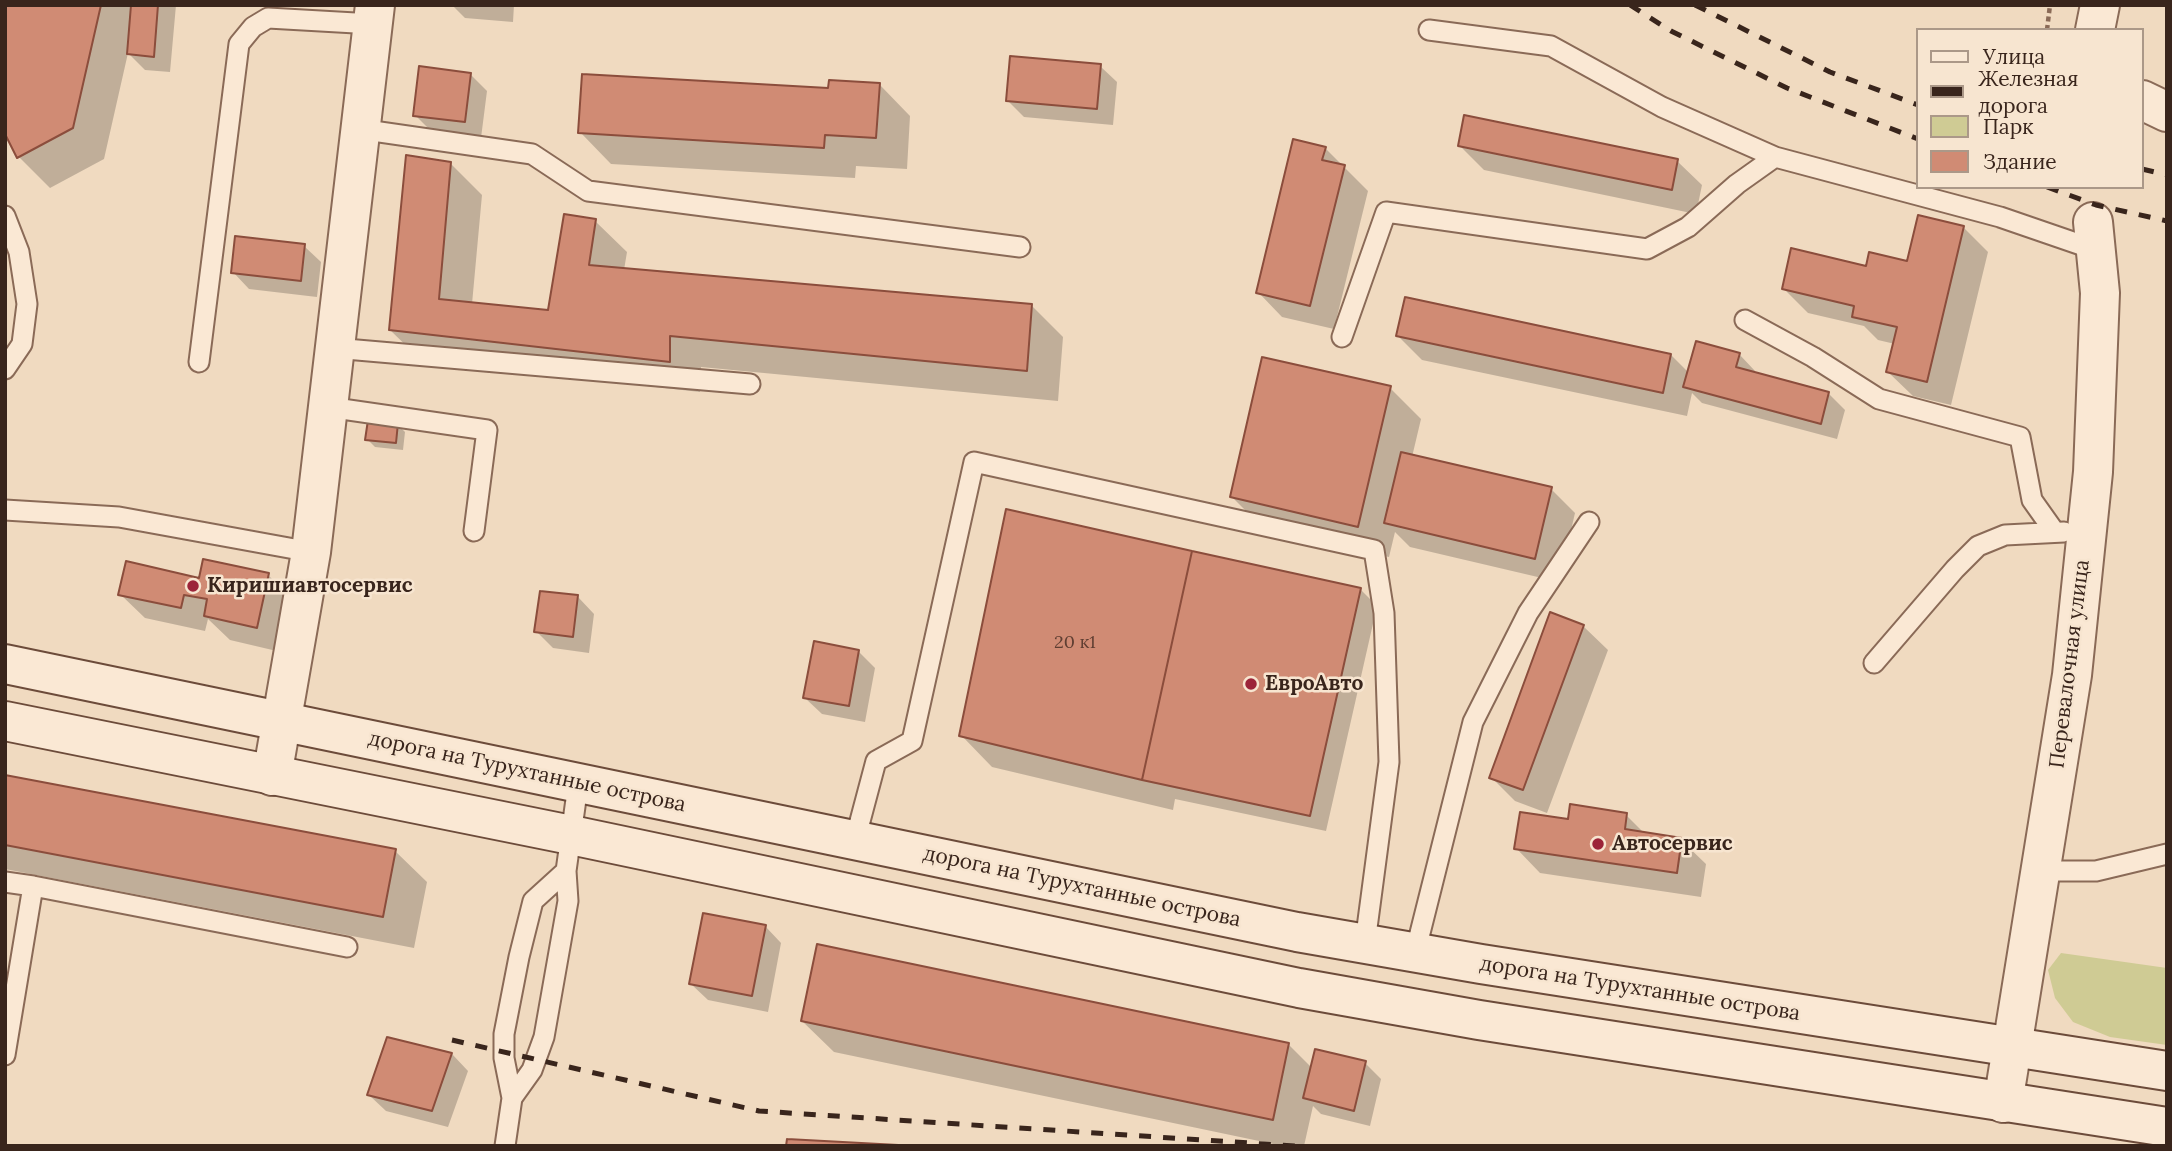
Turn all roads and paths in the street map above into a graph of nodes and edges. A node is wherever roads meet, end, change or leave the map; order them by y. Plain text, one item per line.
1 (2050, 5) edge
2 (2100, 5) edge
3 (374, 14) edge
4 (2046, 28) edge
5 (2095, 28) edge
6 (1429, 30) dead end
7 (2144, 101) edge
8 (2167, 112) edge
9 (359, 129) junction
10 (1775, 157) junction
11 (5, 216) edge
12 (2094, 236) joint
13 (1020, 247) dead end
14 (1745, 320) dead end
15 (1342, 337) dead end
16 (334, 348) junction
17 (199, 362) dead end
18 (5, 369) edge
19 (750, 384) dead end
20 (328, 407) junction
21 (5, 510) edge
22 (1589, 522) dead end
23 (474, 531) dead end
24 (2070, 533) junction
25 (312, 552) junction
26 (1874, 663) dead end
27 (5, 664) edge
28 (5, 721) edge
29 (284, 721) junction
30 (272, 776) junction
31 (578, 785) junction
32 (855, 840) junction
33 (568, 853) junction
34 (2167, 854) edge
35 (2040, 872) junction
36 (5, 881) edge
37 (33, 886) junction
38 (1365, 943) junction
39 (347, 947) dead end
40 (1415, 953) junction
41 (2011, 1048) junction
42 (5, 1055) edge
43 (2167, 1072) edge
44 (512, 1098) junction
45 (2003, 1103) junction
46 (2167, 1127) edge
47 (505, 1146) edge

1 - 4 path
2 - 5 street
3 - 9 street
3 - 17 lane
6 - 10 lane
7 - 8 street
9 - 13 lane
9 - 16 street
10 - 12 lane
10 - 15 lane
11 - 18 lane
12 - 24 street, Перевалочная улица
14 - 24 lane
16 - 19 lane
16 - 20 street
20 - 23 lane
20 - 25 street
21 - 25 lane
22 - 40 lane
24 - 26 lane
24 - 35 street, Перевалочная улица
25 - 29 street
27 - 29 street, дорога на Турухтанные острова
28 - 30 street
29 - 30 street
29 - 31 street, дорога на Турухтанные острова
30 - 33 street
31 - 32 street, дорога на Турухтанные острова
31 - 33 lane
32 - 38 street, дорога на Турухтанные острова
32 - 38 lane
33 - 44 lane
33 - 44 lane
33 - 45 street
34 - 35 lane
35 - 41 street, Перевалочная улица
36 - 37 lane
37 - 39 lane
37 - 42 lane
38 - 40 street, дорога на Турухтанные острова
40 - 41 street, дорога на Турухтанные острова
41 - 43 street, дорога на Турухтанные острова
41 - 45 street, Перевалочная улица
44 - 47 lane
45 - 46 street

